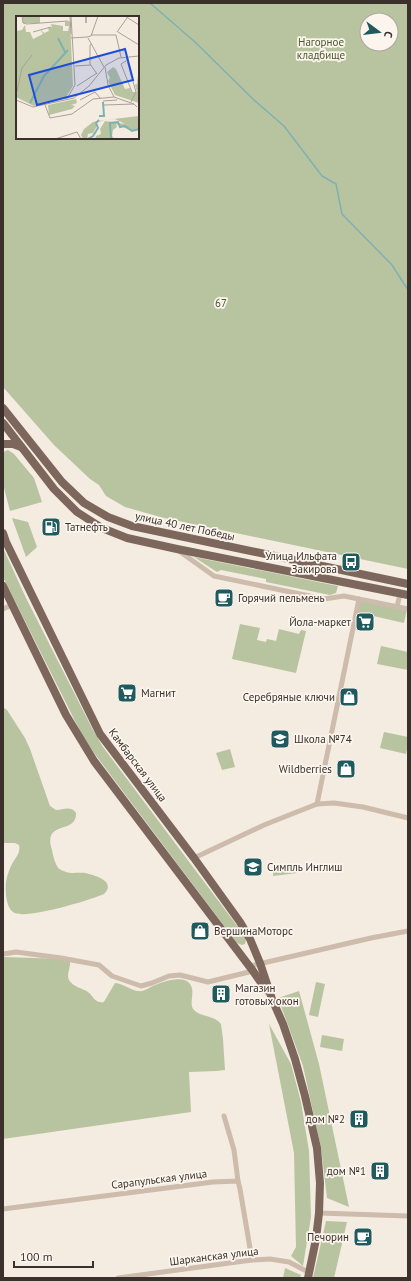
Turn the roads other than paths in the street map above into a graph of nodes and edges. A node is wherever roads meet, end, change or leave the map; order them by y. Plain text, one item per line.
1 (3, 408) edge
2 (3, 423) edge
3 (3, 444) edge
4 (21, 447) junction
5 (3, 533) edge
6 (176, 549) junction
7 (408, 584) edge
8 (3, 586) edge
9 (404, 595) edge
10 (358, 599) junction
11 (12, 605) junction
12 (397, 607) junction
13 (3, 609) edge
14 (408, 609) edge
15 (318, 804) junction
16 (408, 818) edge
17 (194, 858) junction
18 (408, 931) edge
19 (250, 939) junction
20 (233, 944) junction
21 (3, 954) edge
22 (260, 963) junction
23 (252, 968) junction
24 (272, 999) junction
25 (224, 1116) dead end
26 (238, 1181) junction
27 (3, 1209) edge
28 (319, 1213) junction
29 (408, 1216) edge
30 (252, 1260) junction
31 (309, 1276) edge
32 (118, 1278) edge

1 - 7 main road, улица 40 лет Победы
2 - 4 main road
3 - 4 main road
4 - 6 main road
5 - 17 main road, Камбарская улица
6 - 9 main road
6 - 10 street
8 - 11 main road, Камбарская улица
9 - 12 street
10 - 12 street
10 - 15 street
11 - 13 street
11 - 20 main road, Камбарская улица
12 - 14 street
15 - 16 street
15 - 17 street
17 - 19 main road, Камбарская улица
18 - 22 street
19 - 20 main road
19 - 22 main road, Камбарская улица
20 - 23 main road, Камбарская улица
21 - 23 street
22 - 23 street
22 - 24 main road, Камбарская улица
23 - 24 main road, Камбарская улица
24 - 28 main road, Камбарская улица
25 - 26 street
26 - 27 street, Сарапульская улица
26 - 30 street
28 - 29 street
28 - 31 main road, Камбарская улица
30 - 31 street, Шарканская улица
30 - 32 street, Шарканская улица

